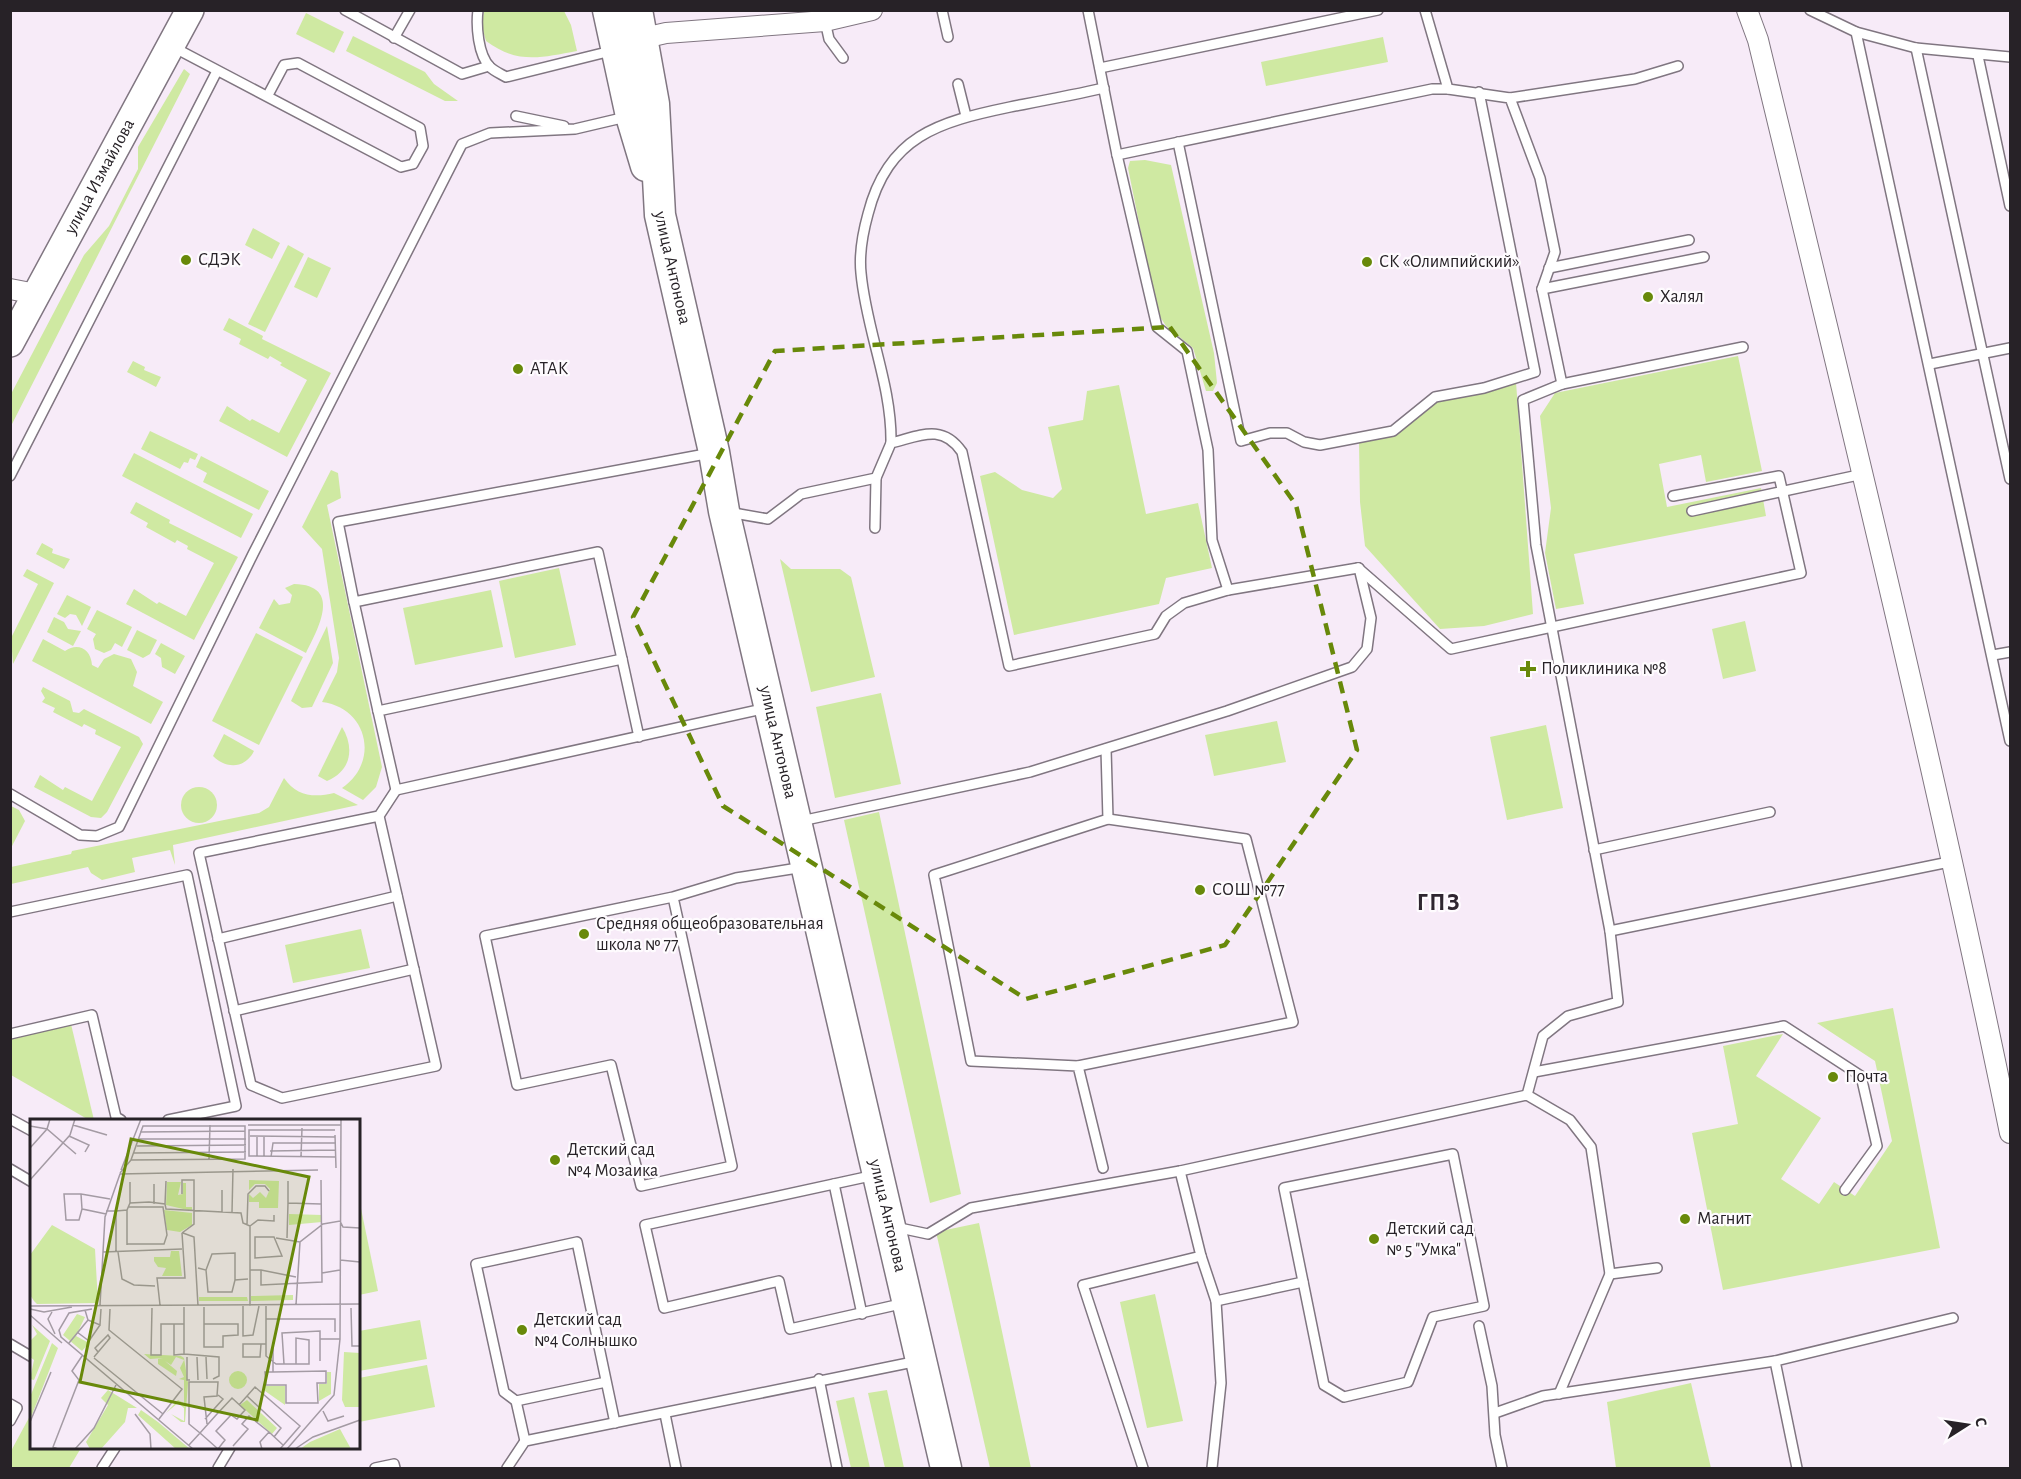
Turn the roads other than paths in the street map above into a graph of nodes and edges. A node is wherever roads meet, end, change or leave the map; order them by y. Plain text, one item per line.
1 (190, 10) edge
2 (345, 10) edge
3 (410, 10) edge
4 (478, 10) edge
5 (608, 10) edge
6 (872, 10) edge
7 (942, 10) edge
8 (1088, 10) edge
9 (1378, 10) edge
10 (1425, 10) edge
11 (1748, 10) edge
12 (1810, 10) edge
13 (825, 21) junction
14 (640, 24) edge
15 (1856, 32) junction
16 (948, 37) dead end
17 (394, 38) junction
18 (171, 46) junction
19 (1916, 48) junction
20 (616, 49) junction
21 (1978, 56) junction
22 (2010, 57) edge
23 (843, 58) dead end
24 (489, 66) junction
25 (1678, 66) dead end
26 (1100, 68) junction
27 (217, 71) junction
28 (958, 84) dead end
29 (1104, 88) junction
30 (1448, 89) junction
31 (1479, 92) junction
32 (268, 95) junction
33 (1510, 98) junction
34 (516, 116) dead end
35 (631, 116) junction
36 (966, 116) junction
37 (575, 129) junction
38 (1178, 142) junction
39 (1117, 155) junction
40 (2010, 206) edge
41 (660, 215) junction
42 (1689, 240) dead end
43 (1704, 257) dead end
44 (1549, 268) junction
45 (1542, 289) junction
46 (23, 291) edge
47 (10, 343) edge
48 (1743, 347) dead end
49 (2010, 348) edge
50 (1983, 354) junction
51 (1930, 364) junction
52 (1562, 384) junction
53 (891, 443) junction
54 (714, 452) junction
55 (1863, 474) junction
56 (10, 476) edge
57 (876, 478) junction
58 (2010, 479) edge
59 (1782, 494) junction
60 (1673, 496) dead end
61 (724, 511) junction
62 (1692, 511) dead end
63 (875, 528) dead end
64 (1359, 567) junction
65 (1228, 590) junction
66 (354, 602) junction
67 (1550, 627) junction
68 (2010, 652) edge
69 (1993, 655) junction
70 (622, 658) junction
71 (770, 708) junction
72 (378, 711) junction
73 (639, 737) junction
74 (2010, 741) edge
75 (1106, 749) junction
76 (396, 790) junction
77 (10, 794) edge
78 (1770, 812) dead end
79 (379, 816) junction
80 (1108, 819) junction
81 (796, 822) junction
82 (1594, 850) junction
83 (1954, 861) junction
84 (806, 866) junction
85 (397, 896) junction
86 (673, 897) junction
87 (10, 912) edge
88 (1610, 931) junction
89 (218, 939) junction
90 (414, 969) junction
91 (234, 1011) junction
92 (10, 1034) edge
93 (1078, 1066) junction
94 (1534, 1072) junction
95 (1527, 1095) junction
96 (10, 1119) edge
97 (120, 1119) edge
98 (173, 1119) edge
99 (30, 1130) edge
100 (2010, 1133) edge
101 (1103, 1168) dead end
102 (10, 1169) edge
103 (1180, 1171) junction
104 (878, 1174) junction
105 (30, 1181) edge
106 (834, 1184) junction
107 (1845, 1190) dead end
108 (889, 1226) junction
109 (1201, 1256) junction
110 (1657, 1268) dead end
111 (1610, 1274) junction
112 (1303, 1282) junction
113 (1216, 1301) junction
114 (907, 1303) junction
115 (862, 1314) junction
116 (1953, 1318) dead end
117 (1479, 1326) dead end
118 (10, 1344) edge
119 (30, 1356) edge
120 (920, 1360) junction
121 (1775, 1361) junction
122 (819, 1379) junction
123 (606, 1382) junction
124 (1558, 1394) junction
125 (516, 1401) junction
126 (10, 1404) edge
127 (1495, 1413) junction
128 (664, 1414) junction
129 (10, 1421) edge
130 (615, 1423) junction
131 (525, 1441) junction
132 (114, 1449) edge
133 (229, 1449) edge
134 (102, 1468) edge
135 (218, 1468) edge
136 (375, 1468) edge
137 (395, 1468) edge
138 (507, 1468) edge
139 (676, 1468) edge
140 (837, 1468) edge
141 (946, 1468) edge
142 (1143, 1468) edge
143 (1212, 1468) edge
144 (1502, 1468) edge
145 (1797, 1468) edge

1 - 18 main road, улица Измайлова
2 - 17 lane
3 - 17 lane
4 - 24 lane
5 - 20 main road
6 - 13 street
7 - 16 lane
8 - 26 lane
9 - 26 lane
10 - 30 lane
11 - 55 street
12 - 15 lane
13 - 14 street
13 - 23 lane
14 - 20 main road
14 - 41 main road, улица Антонова
15 - 19 lane
15 - 51 lane
17 - 24 lane
18 - 27 lane
18 - 46 main road, улица Измайлова
19 - 21 lane
19 - 50 lane
20 - 24 lane
20 - 35 main road
21 - 22 lane
21 - 40 lane
25 - 33 lane
26 - 29 lane
27 - 32 lane
27 - 56 lane
28 - 36 lane
29 - 36 lane
29 - 39 lane
30 - 31 lane
30 - 38 lane
31 - 33 lane
31 - 38 lane
32 - 32 lane
33 - 44 lane
34 - 37 lane
35 - 37 lane
35 - 41 main road
36 - 53 lane
37 - 77 lane
38 - 39 lane
39 - 65 lane
41 - 54 main road, улица Антонова
42 - 44 lane
43 - 45 lane
44 - 45 lane
45 - 52 lane
46 - 47 main road, улица Измайлова
48 - 52 lane
49 - 50 lane
50 - 51 lane
50 - 58 lane
51 - 69 lane
52 - 67 lane
53 - 57 lane
53 - 65 lane
54 - 61 main road, улица Антонова
54 - 66 lane
55 - 59 lane
55 - 83 street
57 - 61 lane
57 - 63 lane
59 - 60 lane
59 - 62 lane
59 - 67 lane
61 - 71 main road, улица Антонова
64 - 65 lane
64 - 67 lane
64 - 75 lane
66 - 70 lane
66 - 72 lane
67 - 82 lane
68 - 69 lane
69 - 74 lane
70 - 72 lane
70 - 73 lane
71 - 73 lane
71 - 81 main road, улица Антонова
72 - 76 lane
73 - 76 lane
75 - 80 lane
75 - 81 lane
76 - 79 lane
78 - 82 lane
79 - 85 lane
79 - 89 lane
80 - 93 lane
80 - 93 lane
81 - 84 main road, улица Антонова
82 - 88 lane
83 - 88 lane
83 - 100 street
84 - 86 lane
84 - 104 main road, улица Антонова
85 - 89 lane
85 - 90 lane
86 - 86 lane
87 - 98 lane
88 - 94 lane
89 - 91 lane
90 - 91 lane
90 - 91 lane
92 - 97 lane
93 - 101 lane
94 - 95 lane
94 - 107 lane
95 - 103 lane
95 - 111 lane
96 - 99 lane
102 - 105 lane
103 - 108 lane
103 - 109 lane
104 - 106 lane
104 - 108 main road, улица Антонова
106 - 115 lane
106 - 115 lane
108 - 114 main road, улица Антонова
109 - 113 lane
109 - 142 lane
110 - 111 lane
111 - 124 lane
112 - 112 lane
112 - 113 lane
113 - 143 lane
114 - 115 lane
114 - 120 main road, улица Антонова
116 - 121 lane
117 - 127 lane
118 - 119 lane
120 - 122 lane
120 - 141 main road, улица Антонова
121 - 124 lane
121 - 145 lane
122 - 128 lane
122 - 140 lane
123 - 125 lane
123 - 125 lane
123 - 130 lane
124 - 127 lane
125 - 131 lane
126 - 129 lane
127 - 144 lane
128 - 130 lane
128 - 139 lane
130 - 131 lane
131 - 138 lane
132 - 134 lane
133 - 135 lane
136 - 137 lane

